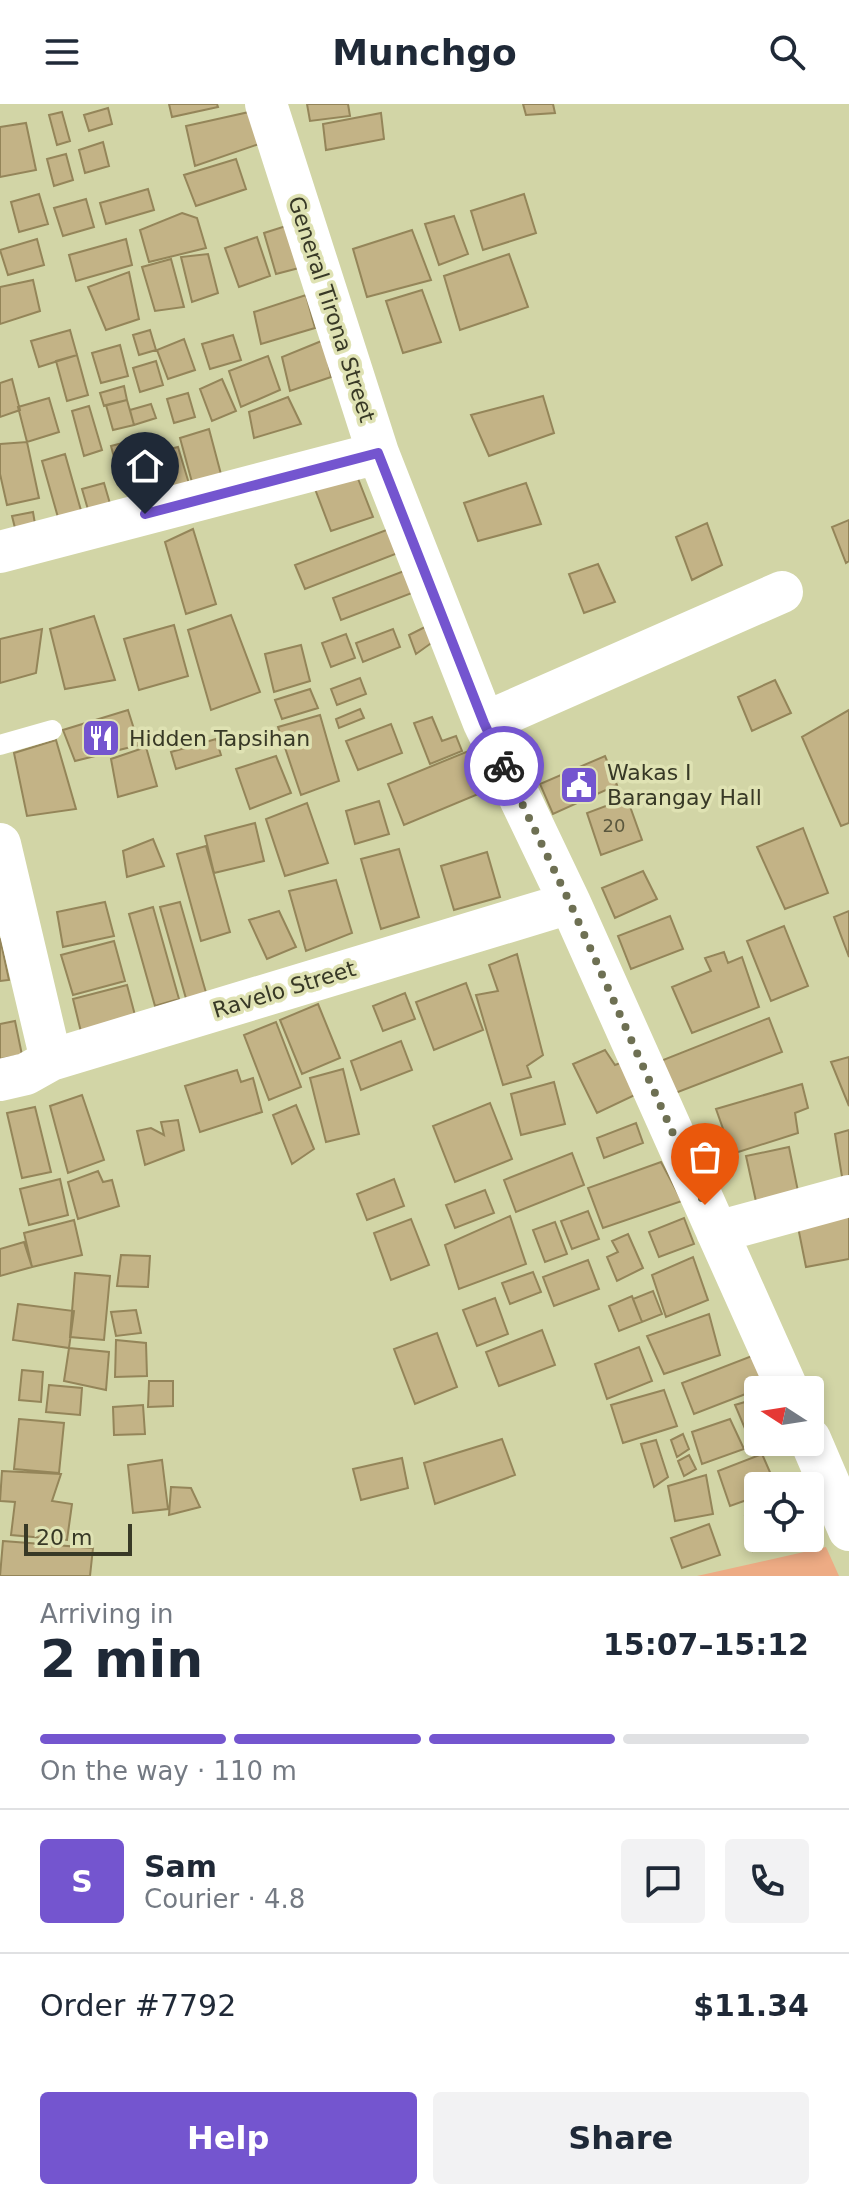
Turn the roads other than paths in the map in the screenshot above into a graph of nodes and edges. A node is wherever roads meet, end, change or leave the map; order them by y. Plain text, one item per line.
1 (266, 104) edge
2 (378, 453) junction
3 (0, 552) edge
4 (782, 592) dead end
5 (484, 723) junction
6 (52, 730) dead end
7 (0, 745) edge
8 (0, 844) edge
9 (570, 903) junction
10 (51, 1060) junction
11 (0, 1080) edge
12 (849, 1196) edge
13 (717, 1232) junction
14 (782, 1376) edge
15 (818, 1456) edge
16 (846, 1512) edge

1 - 2 street, General Tirona Street
2 - 3 street
2 - 5 street, General Tirona Street
4 - 5 street
5 - 9 street, General Tirona Street
6 - 7 lane
8 - 10 street
9 - 10 street, Ravelo Street
9 - 13 street, General Tirona Street
10 - 11 street, Ravelo Street
12 - 13 street
13 - 14 street, General Tirona Street
15 - 16 street

